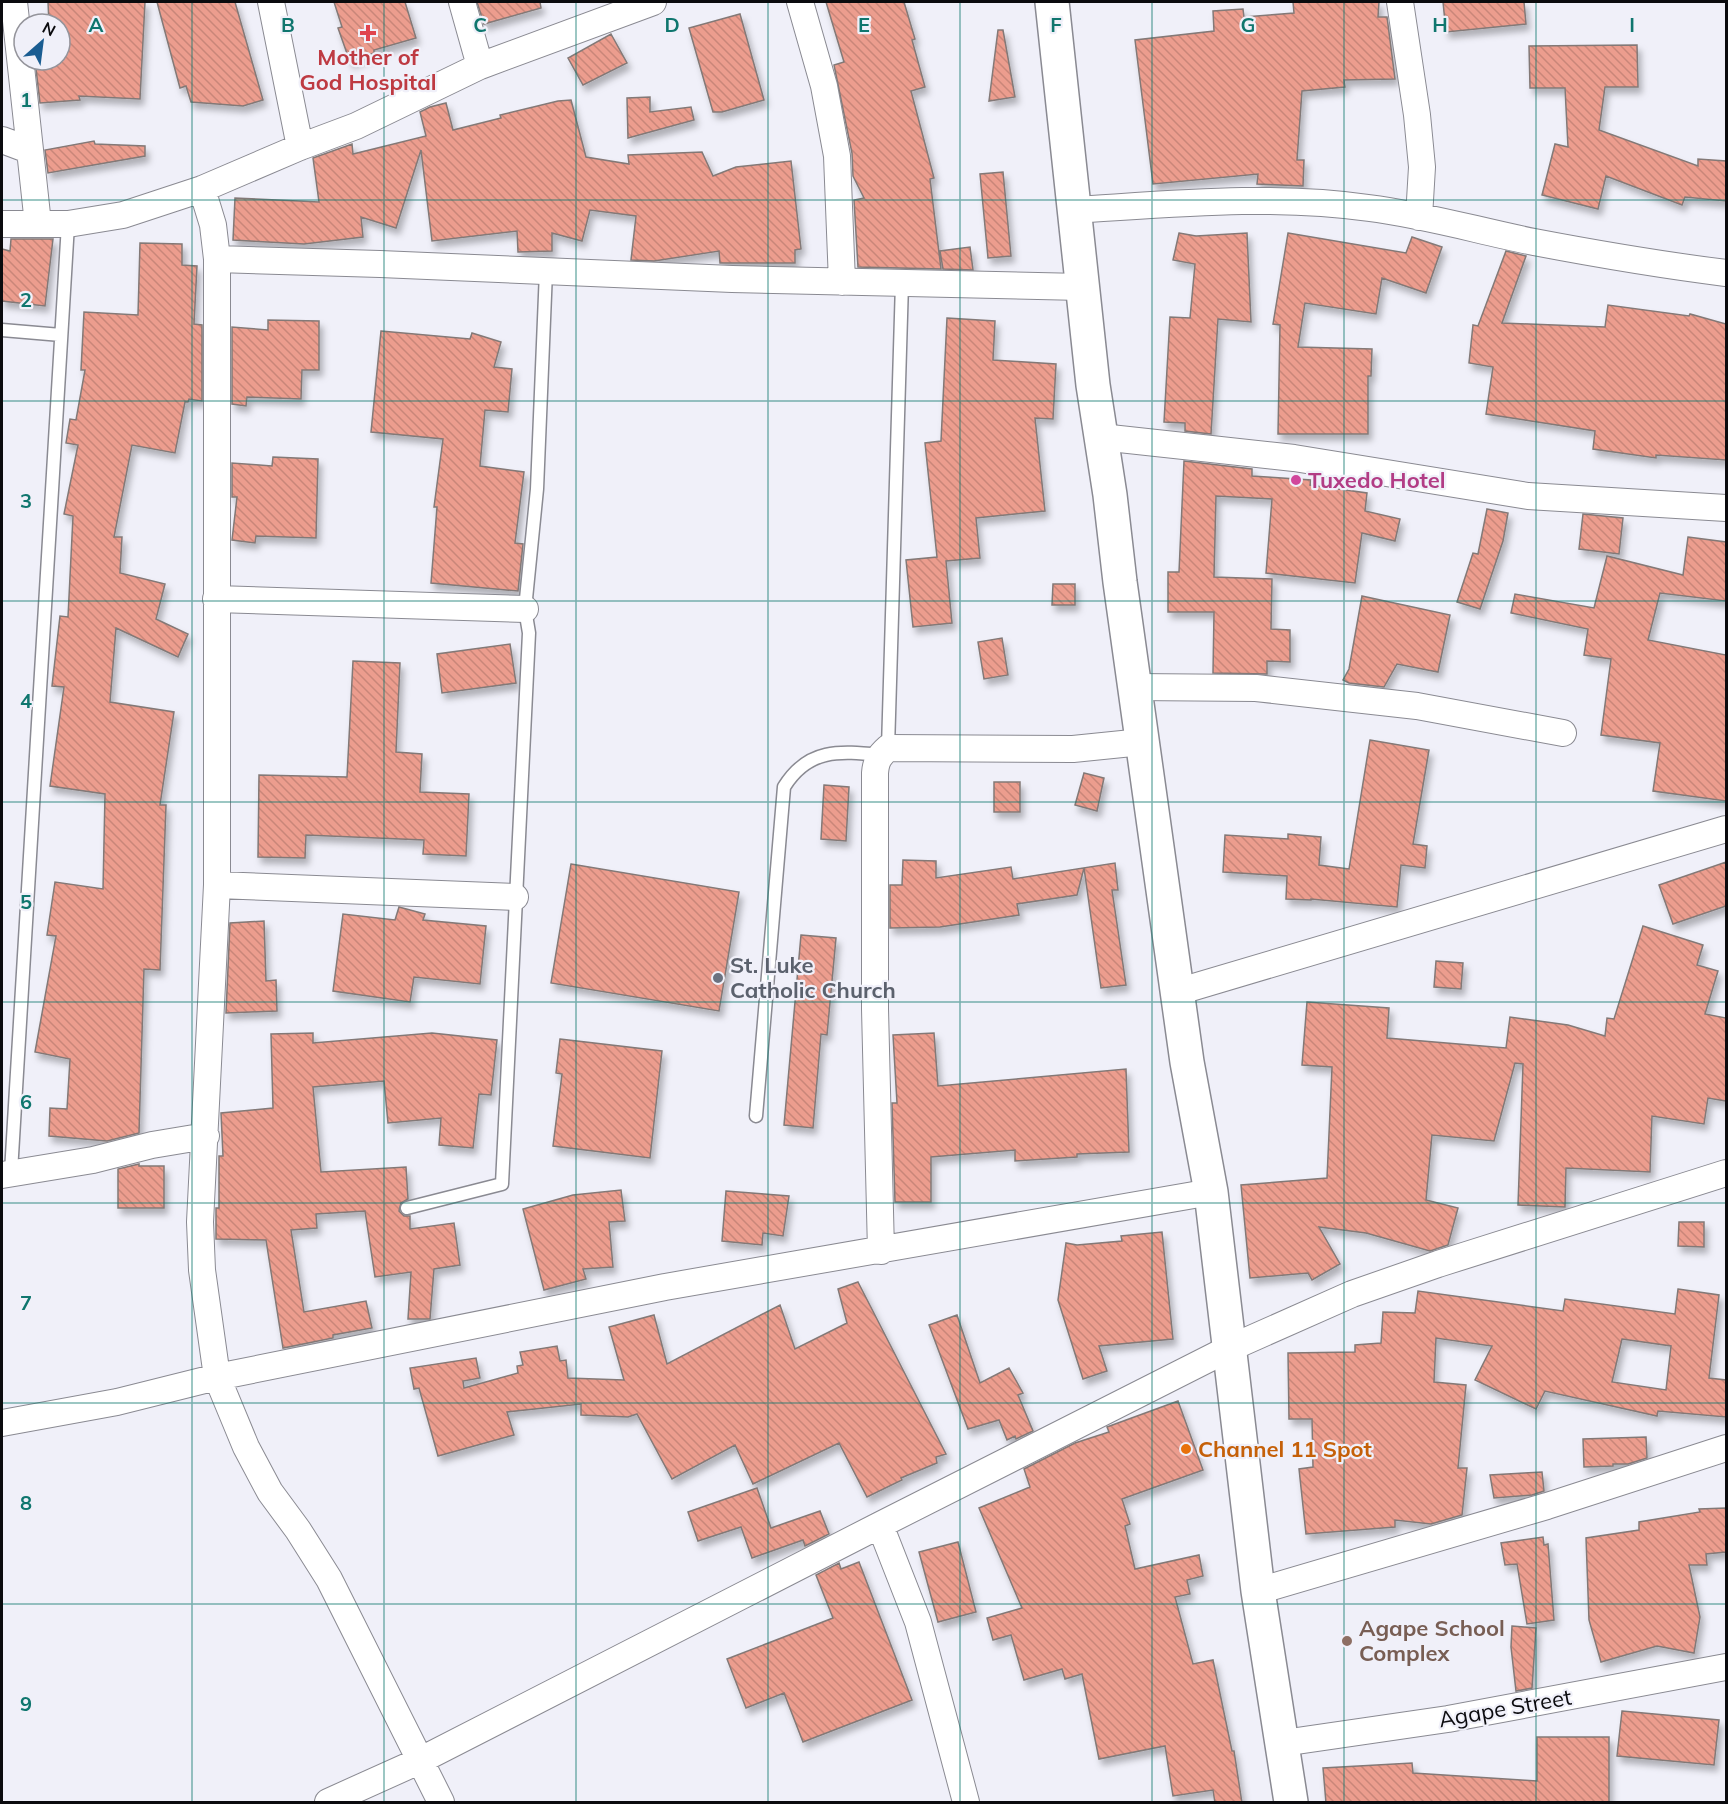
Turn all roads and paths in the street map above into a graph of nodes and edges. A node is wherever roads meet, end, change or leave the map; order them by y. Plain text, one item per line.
1 (14, 2) edge
2 (271, 2) edge
3 (462, 2) edge
4 (653, 2) edge
5 (800, 2) edge
6 (1052, 2) edge
7 (1400, 2) edge
8 (480, 66) junction
9 (2, 140) edge
10 (300, 147) junction
11 (30, 150) junction
12 (202, 189) junction
13 (1075, 210) junction
14 (1419, 217) junction
15 (2, 224) edge
16 (38, 224) junction
17 (68, 224) junction
18 (217, 259) junction
19 (546, 271) junction
20 (1726, 273) edge
21 (842, 282) junction
22 (902, 283) junction
23 (1082, 288) junction
24 (2, 330) edge
25 (61, 334) junction
26 (1101, 437) junction
27 (1726, 508) edge
28 (216, 599) junction
29 (525, 609) junction
30 (1134, 687) junction
31 (1563, 734) dead end
32 (1142, 742) junction
33 (884, 751) junction
34 (1726, 830) edge
35 (217, 885) junction
36 (515, 897) junction
37 (1176, 992) junction
38 (756, 1116) dead end
39 (206, 1136) junction
40 (1726, 1173) edge
41 (6, 1174) edge
42 (1211, 1192) junction
43 (407, 1208) dead end
44 (881, 1251) junction
45 (1228, 1349) junction
46 (217, 1377) junction
47 (2, 1423) edge
48 (1726, 1449) edge
49 (880, 1524) junction
50 (1258, 1591) junction
51 (1726, 1667) edge
52 (1283, 1743) junction
53 (420, 1761) junction
54 (328, 1803) edge
55 (441, 1803) edge
56 (966, 1803) edge
57 (1291, 1803) edge

1 - 11 street
2 - 10 street
3 - 8 street
4 - 8 street
5 - 21 street
6 - 13 main road
7 - 14 street
8 - 10 street
9 - 11 street
10 - 12 street
11 - 16 street
12 - 17 street
12 - 18 street
13 - 14 street
13 - 23 main road
14 - 20 street
15 - 16 street
16 - 17 street
17 - 25 lane
18 - 19 street
18 - 28 street
19 - 21 street
19 - 29 lane
21 - 22 street
22 - 23 street
22 - 33 lane
23 - 26 main road
24 - 25 lane
25 - 41 lane
26 - 27 street
26 - 30 main road
28 - 29 street
28 - 35 street
29 - 36 lane
30 - 31 street
30 - 32 main road
32 - 33 street
32 - 37 main road
33 - 38 lane
33 - 44 street
34 - 37 street
35 - 36 street
35 - 39 street
36 - 43 lane
37 - 42 main road
39 - 41 street
39 - 46 street
40 - 45 street
42 - 44 street
42 - 45 main road
44 - 46 street
45 - 49 street
45 - 50 main road
46 - 47 street
46 - 53 street
48 - 50 street
49 - 53 street
49 - 56 street
50 - 52 main road
51 - 52 street, Agape Street
52 - 57 main road
53 - 54 street
53 - 55 street

